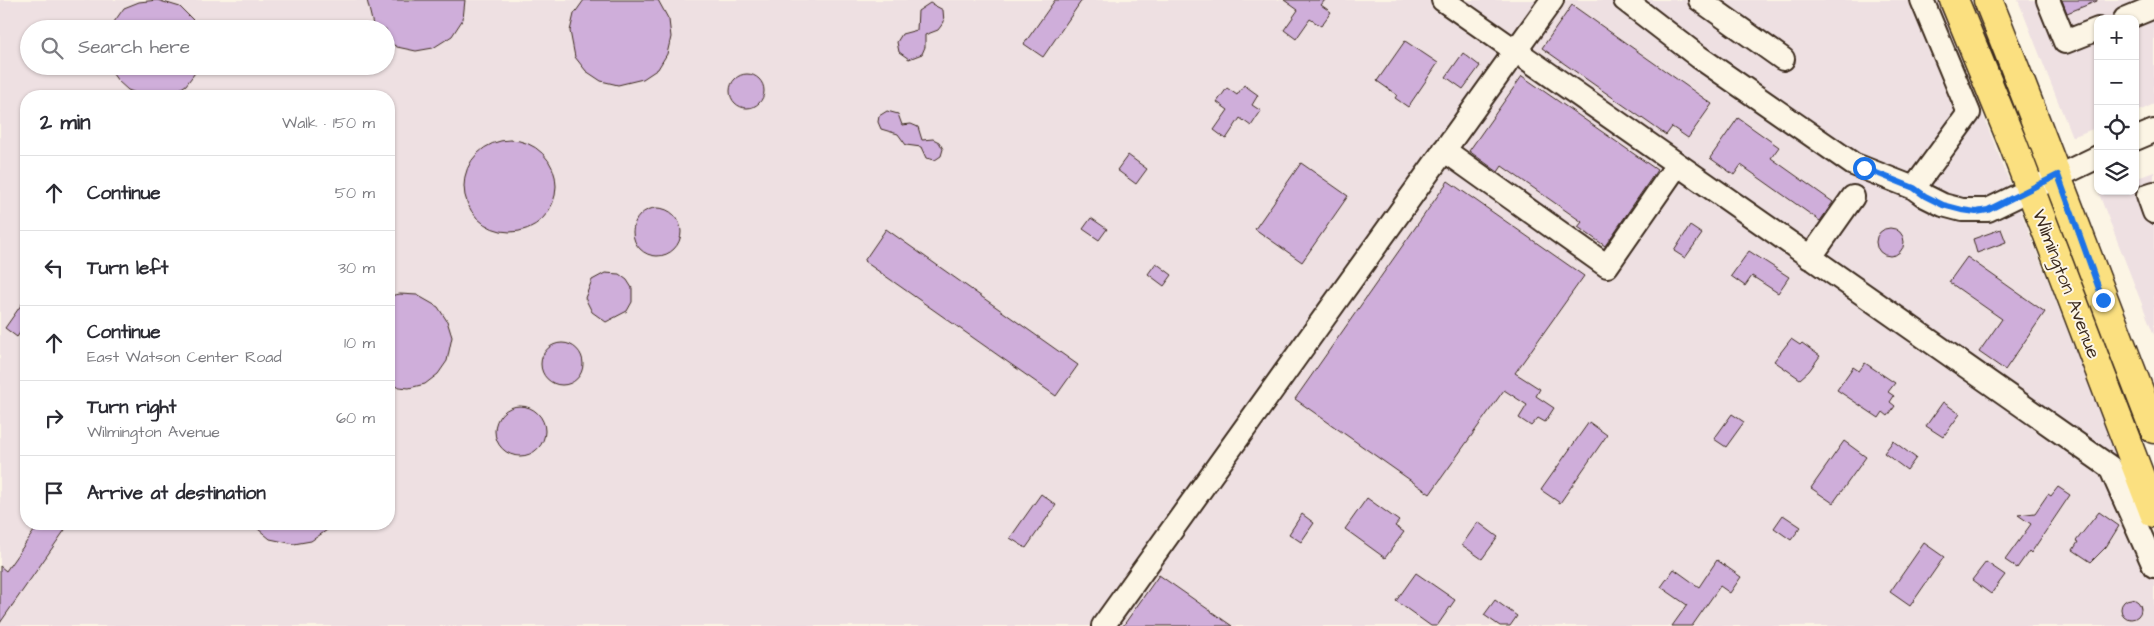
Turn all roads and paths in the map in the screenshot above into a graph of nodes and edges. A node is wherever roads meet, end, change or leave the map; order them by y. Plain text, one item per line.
1 (1443, 0) edge
2 (1552, 0) edge
3 (1625, 0) edge
4 (1700, 0) edge
5 (1922, 0) edge
6 (1954, 0) edge
7 (1988, 0) edge
8 (2048, 0) edge
9 (2154, 8) edge
10 (2136, 15) edge
11 (2094, 31) edge
12 (1515, 51) junction
13 (1783, 59) dead end
14 (2154, 131) edge
15 (2139, 137) edge
16 (1444, 150) junction
17 (2094, 158) edge
18 (1677, 165) junction
19 (2058, 175) junction
20 (1914, 188) junction
21 (2030, 188) junction
22 (2154, 193) edge
23 (1853, 197) dead end
24 (2154, 212) edge
25 (1810, 258) junction
26 (2153, 422) edge
27 (2154, 513) edge
28 (2154, 566) edge
29 (1103, 626) edge

1 - 12 street
2 - 12 street
3 - 20 street
4 - 13 street
5 - 20 street
6 - 21 main road, Wilmington Avenue
7 - 19 main road, Wilmington Avenue
8 - 11 street
9 - 10 street
12 - 16 street
12 - 18 street
14 - 15 street
16 - 18 street
16 - 29 street
17 - 19 street
18 - 25 street
19 - 21 street
19 - 26 main road, Wilmington Avenue
20 - 21 street
21 - 27 main road, Wilmington Avenue
22 - 24 street
23 - 25 street
25 - 28 street

